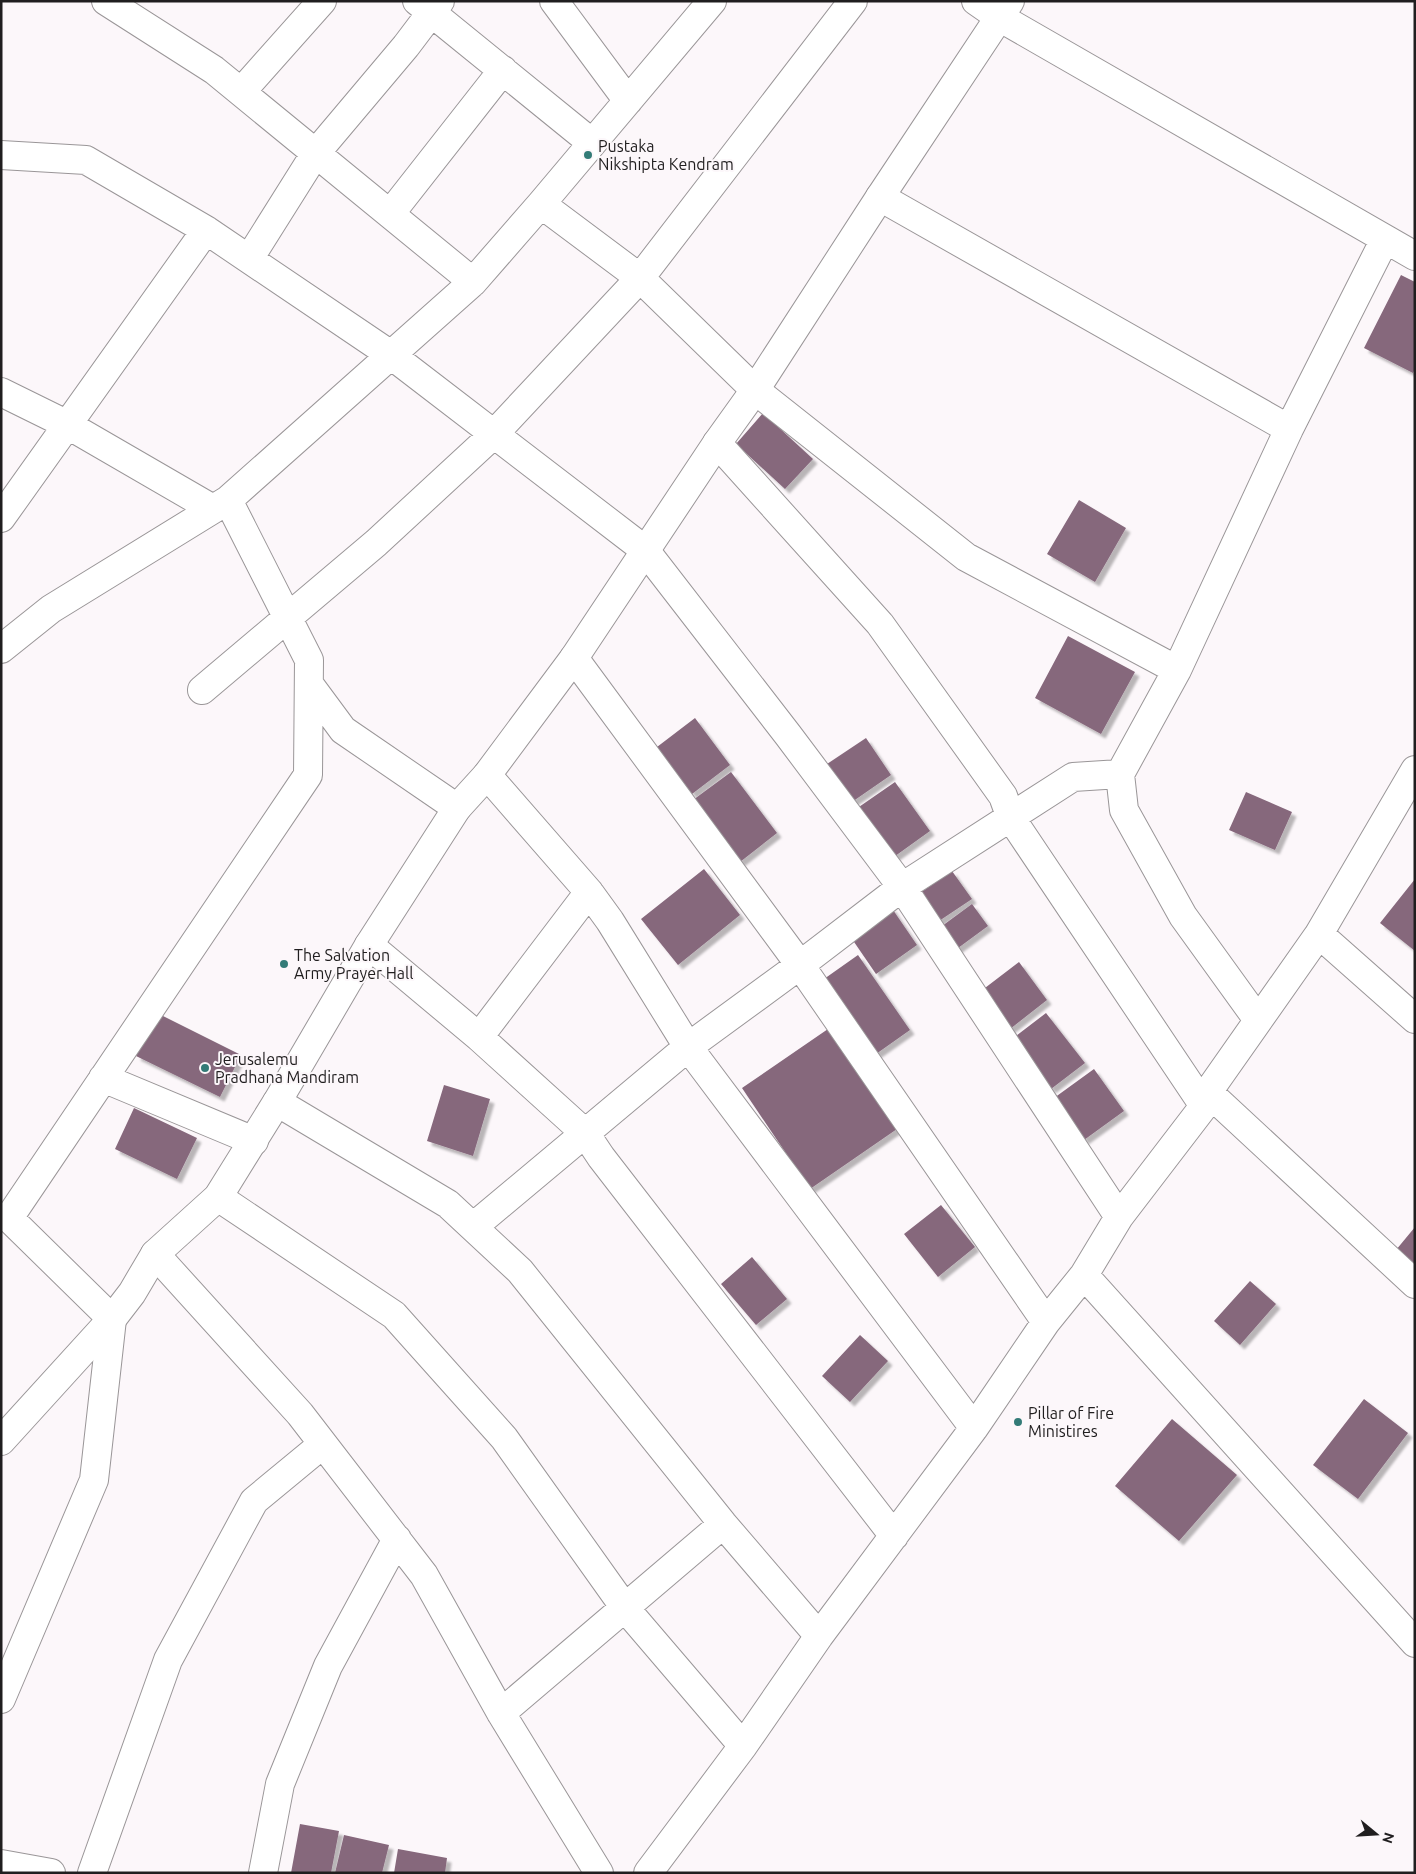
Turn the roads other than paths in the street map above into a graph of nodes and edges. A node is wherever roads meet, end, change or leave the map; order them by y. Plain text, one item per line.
1 (106, 1) edge
2 (322, 1) edge
3 (554, 1) edge
4 (712, 1) edge
5 (853, 1) edge
6 (976, 1) edge
7 (430, 5) edge
8 (1004, 9) edge
9 (502, 70) junction
10 (241, 92) junction
11 (628, 101) junction
12 (592, 144) junction
13 (315, 154) junction
14 (2, 157) edge
15 (880, 197) junction
16 (541, 204) junction
17 (390, 214) junction
18 (206, 230) junction
19 (1385, 240) junction
20 (1415, 256) edge
21 (249, 259) junction
22 (640, 278) junction
23 (473, 282) junction
24 (391, 355) junction
25 (755, 390) junction
26 (1, 392) edge
27 (68, 425) junction
28 (1289, 429) junction
29 (494, 434) junction
30 (717, 443) junction
31 (220, 504) junction
32 (1, 518) edge
33 (645, 550) junction
34 (288, 618) junction
35 (1, 649) edge
36 (574, 658) junction
37 (1177, 670) junction
38 (309, 684) junction
39 (202, 690) dead end
40 (1415, 770) edge
41 (1120, 774) junction
42 (487, 775) junction
43 (457, 808) junction
44 (1011, 818) junction
45 (902, 887) junction
46 (589, 892) junction
47 (1319, 934) junction
48 (370, 945) junction
49 (800, 965) junction
50 (1415, 1019) edge
51 (1258, 1020) junction
52 (479, 1037) junction
53 (688, 1047) junction
54 (103, 1078) junction
55 (1206, 1099) junction
56 (278, 1102) junction
57 (585, 1133) junction
58 (254, 1140) junction
59 (218, 1197) junction
60 (1119, 1217) junction
61 (473, 1227) junction
62 (155, 1254) junction
63 (1084, 1275) junction
64 (1415, 1284) edge
65 (112, 1319) junction
66 (1046, 1322) junction
67 (974, 1428) junction
68 (1, 1441) edge
69 (323, 1444) junction
70 (723, 1524) junction
71 (894, 1536) junction
72 (397, 1539) junction
73 (624, 1608) junction
74 (820, 1636) junction
75 (1415, 1643) edge
76 (1, 1699) edge
77 (501, 1713) junction
78 (743, 1746) junction
79 (1, 1864) edge
80 (47, 1872) edge
81 (92, 1873) edge
82 (263, 1873) edge
83 (599, 1873) edge
84 (648, 1873) edge

1 - 10 street
2 - 10 street
3 - 11 street
4 - 11 street
5 - 22 street
6 - 8 street
7 - 9 street
7 - 13 street
8 - 15 street
8 - 19 street
9 - 12 street
9 - 17 street
10 - 13 street
11 - 12 street
12 - 16 street
13 - 17 street
13 - 21 street
14 - 18 street
15 - 25 street
15 - 28 street
16 - 22 street
16 - 23 street
17 - 23 street
18 - 21 street
18 - 27 street
19 - 20 street
19 - 28 street
21 - 24 street
22 - 25 street
22 - 29 street
23 - 24 street
24 - 29 street
24 - 31 street
25 - 30 street
25 - 37 street
26 - 27 street
27 - 31 street
27 - 32 street
28 - 37 street
29 - 33 street
29 - 34 street
30 - 33 street
30 - 44 street
31 - 34 street
31 - 35 street
33 - 36 street
33 - 45 street
34 - 38 street
34 - 39 street
36 - 42 street
36 - 49 street
37 - 41 street
38 - 43 street
38 - 54 street
40 - 47 street
41 - 44 street
41 - 51 street
42 - 43 street
42 - 46 street
43 - 48 street
44 - 45 street
44 - 55 street
45 - 49 street
45 - 60 street
46 - 52 street
46 - 53 street
47 - 50 street
47 - 51 street
48 - 52 street
48 - 56 street
49 - 53 street
49 - 66 street
51 - 55 street
52 - 57 street
53 - 57 street
53 - 67 street
54 - 58 street
54 - 65 street
55 - 60 street
55 - 64 street
56 - 58 street
56 - 61 street
57 - 61 street
57 - 71 street
58 - 59 street
59 - 62 street
59 - 73 street
60 - 63 street
61 - 70 street
62 - 65 street
62 - 69 street
63 - 66 street
63 - 75 street
65 - 68 street
65 - 76 street
66 - 67 street
67 - 71 street
69 - 72 street
69 - 81 street
70 - 73 street
70 - 74 street
71 - 74 street
72 - 77 street
72 - 82 street
73 - 77 street
73 - 78 street
74 - 78 street
77 - 83 street
78 - 84 street
79 - 80 street

